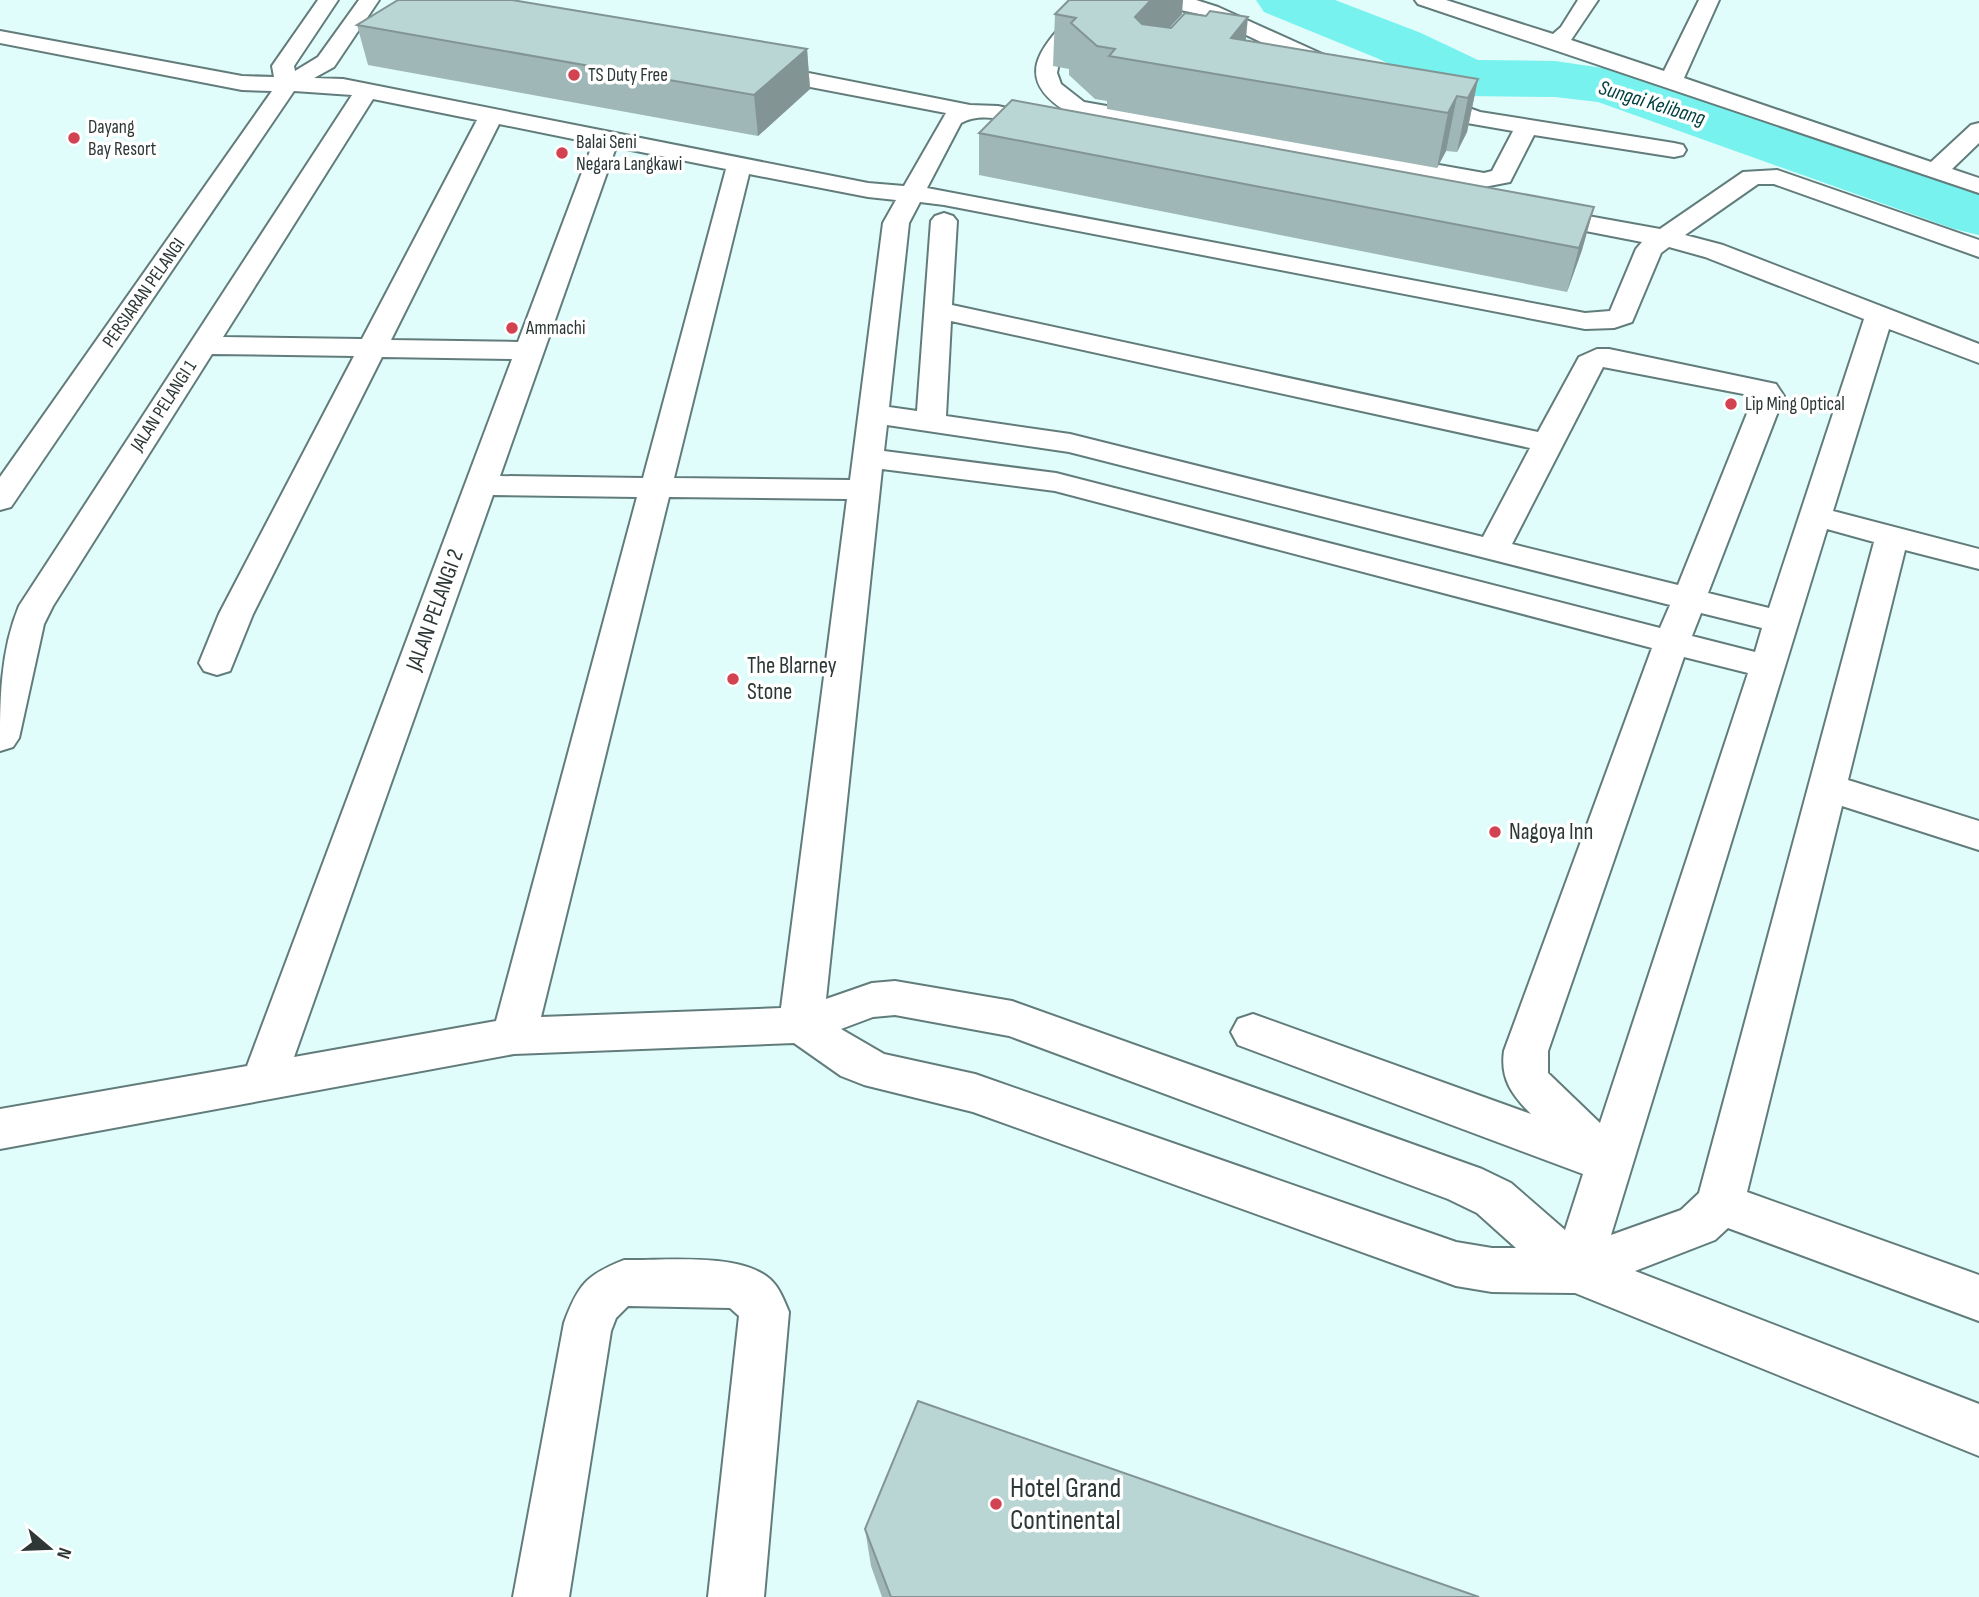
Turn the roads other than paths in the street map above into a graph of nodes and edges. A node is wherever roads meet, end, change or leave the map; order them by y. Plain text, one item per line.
1 (328, 0) edge
2 (369, 0) edge
3 (1104, 0) edge
4 (1159, 0) edge
5 (1425, 0) edge
6 (1588, 0) edge
7 (1709, 0) edge
8 (0, 37) edge
9 (1556, 43) junction
10 (740, 67) edge
11 (1352, 75) edge
12 (1671, 81) junction
13 (287, 85) junction
14 (366, 91) junction
15 (1403, 93) edge
16 (965, 111) junction
17 (491, 116) junction
18 (1069, 117) junction
19 (1527, 126) junction
20 (1979, 130) edge
21 (607, 138) junction
22 (1674, 150) dead end
23 (739, 165) junction
24 (1934, 171) junction
25 (1979, 186) edge
26 (1455, 200) edge
27 (905, 203) junction
28 (1508, 209) edge
29 (944, 221) junction
30 (1665, 239) junction
31 (1979, 248) edge
32 (1167, 264) dead end
33 (939, 310) junction
34 (1879, 315) junction
35 (203, 345) junction
36 (372, 348) junction
37 (529, 351) junction
38 (1979, 354) edge
39 (874, 414) junction
40 (931, 422) junction
41 (1547, 443) junction
42 (866, 474) junction
43 (480, 485) junction
44 (656, 487) junction
45 (0, 500) edge
46 (1815, 516) junction
47 (1892, 536) junction
48 (1493, 549) junction
49 (1979, 559) edge
50 (1689, 598) junction
51 (1782, 622) junction
52 (1672, 642) junction
53 (217, 663) dead end
54 (1768, 667) junction
55 (0, 738) edge
56 (1827, 788) junction
57 (1979, 836) edge
58 (801, 1025) junction
59 (1253, 1032) dead end
60 (514, 1037) junction
61 (263, 1082) junction
62 (0, 1129) edge
63 (1610, 1163) junction
64 (1720, 1204) junction
65 (1576, 1271) junction
66 (1979, 1298) edge
67 (1979, 1430) edge
68 (541, 1597) edge
69 (736, 1597) edge

1 - 13 street
2 - 13 street
3 - 18 street
4 - 11 street
5 - 9 street
6 - 9 street
7 - 12 street
8 - 13 street
9 - 12 street
10 - 16 street
12 - 24 street
13 - 14 street
13 - 45 street, PERSIARAN PELANGI
14 - 17 street
14 - 35 street, JALAN PELANGI 1
15 - 19 street
16 - 18 street
16 - 27 street
17 - 21 street
17 - 36 street
18 - 19 street
18 - 26 street
19 - 22 street
20 - 24 street
21 - 23 street
21 - 37 street, JALAN PELANGI 2
23 - 27 street
23 - 44 street
24 - 25 street
27 - 29 street
27 - 30 street
27 - 39 street
28 - 30 street
29 - 32 street
29 - 33 street
30 - 31 street
30 - 34 street
33 - 40 street
33 - 41 street
34 - 38 street
34 - 46 street
35 - 36 street
35 - 55 street, JALAN PELANGI 1
36 - 37 street
36 - 53 street
37 - 43 street, JALAN PELANGI 2
39 - 40 street
39 - 42 street
40 - 48 street
41 - 48 street
41 - 50 street
42 - 44 street
42 - 52 street
42 - 58 street
43 - 44 street
43 - 61 street, JALAN PELANGI 2
44 - 60 street
46 - 47 street
46 - 51 street
47 - 49 street
47 - 56 street
48 - 50 street
50 - 51 street
50 - 52 street
51 - 54 street
52 - 54 street
52 - 63 street
54 - 63 street
56 - 57 street
56 - 64 street
58 - 60 street
58 - 65 street
58 - 65 street
59 - 63 street
60 - 61 street
61 - 62 street
63 - 65 street
64 - 65 street
64 - 66 street
65 - 67 street
68 - 69 street

